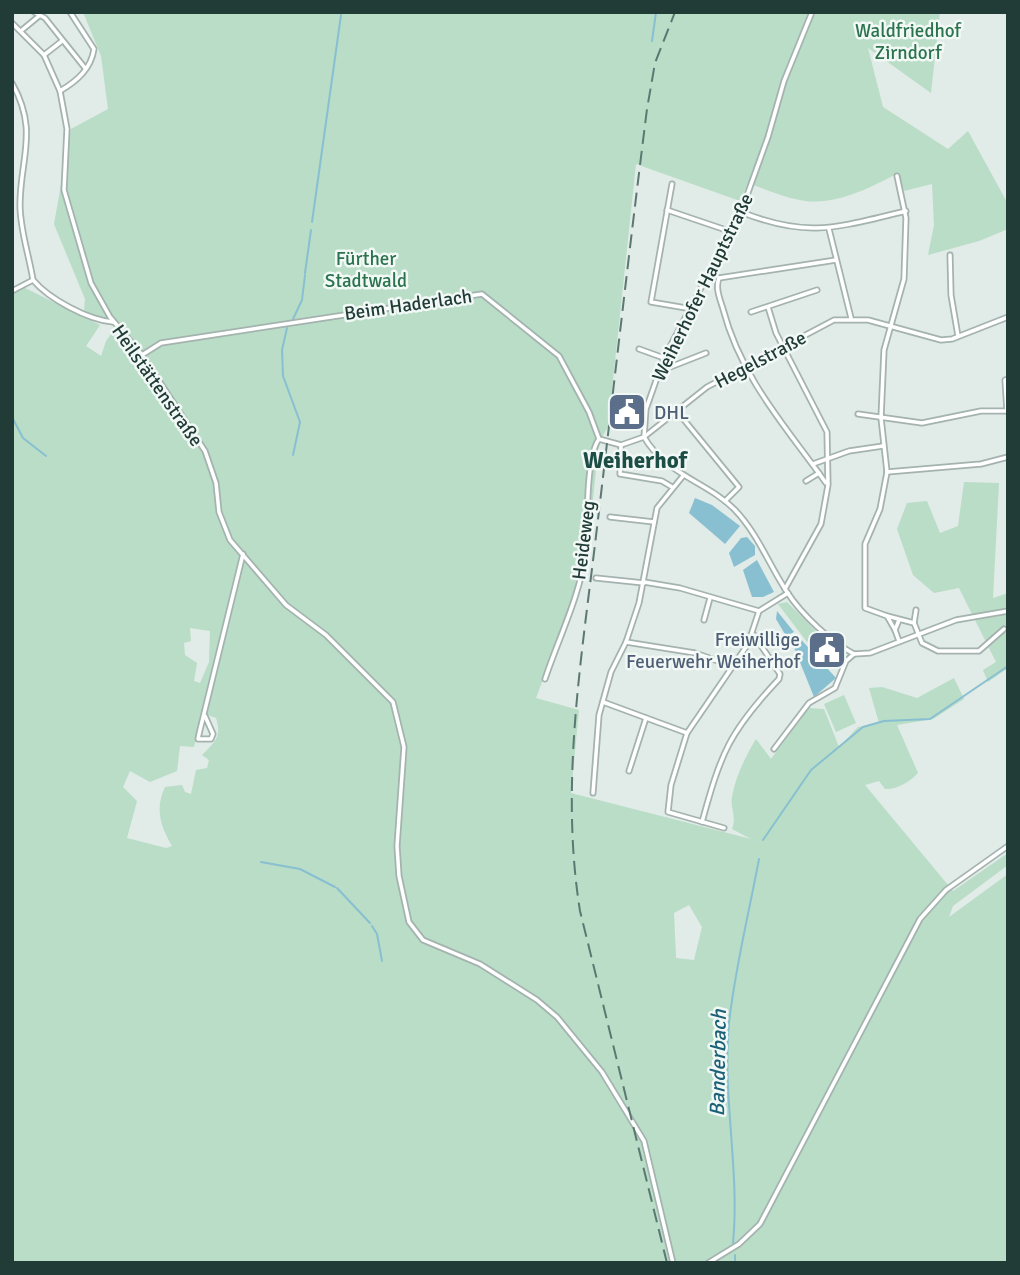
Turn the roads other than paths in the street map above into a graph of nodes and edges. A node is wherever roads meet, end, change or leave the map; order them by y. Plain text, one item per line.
1 (34, 12) edge
2 (48, 12) edge
3 (70, 12) edge
4 (811, 12) edge
5 (42, 17) junction
6 (12, 23) edge
7 (22, 30) junction
8 (62, 41) junction
9 (44, 55) junction
10 (85, 68) junction
11 (12, 83) edge
12 (60, 91) junction
13 (15, 93) edge
14 (897, 176) dead end
15 (672, 184) dead end
16 (667, 210) junction
17 (906, 211) junction
18 (741, 212) junction
19 (829, 229) junction
20 (732, 232) junction
21 (950, 255) dead end
22 (836, 260) junction
23 (711, 273) junction
24 (719, 278) junction
25 (33, 280) junction
26 (817, 290) dead end
27 (12, 291) edge
28 (768, 307) junction
29 (692, 309) junction
30 (751, 312) dead end
31 (1008, 317) edge
32 (851, 318) junction
33 (114, 322) junction
34 (890, 328) junction
35 (958, 336) junction
36 (639, 349) dead end
37 (785, 349) junction
38 (706, 353) dead end
39 (142, 355) junction
40 (664, 358) junction
41 (744, 368) junction
42 (660, 371) junction
43 (1008, 379) edge
44 (676, 410) junction
45 (1007, 411) edge
46 (858, 414) dead end
47 (881, 418) junction
48 (644, 437) junction
49 (599, 439) junction
50 (621, 445) junction
51 (883, 446) junction
52 (1008, 457) edge
53 (827, 459) junction
54 (813, 464) junction
55 (887, 472) junction
56 (819, 473) junction
57 (682, 476) junction
58 (806, 481) dead end
59 (828, 485) junction
60 (672, 487) junction
61 (724, 501) junction
62 (610, 517) dead end
63 (654, 522) junction
64 (243, 554) junction
65 (596, 578) dead end
66 (644, 583) junction
67 (787, 591) junction
68 (711, 597) junction
69 (916, 610) dead end
70 (759, 611) junction
71 (1008, 611) edge
72 (887, 616) junction
73 (704, 620) dead end
74 (899, 620) junction
75 (914, 624) junction
76 (1004, 629) dead end
77 (895, 630) junction
78 (918, 633) junction
79 (753, 634) junction
80 (899, 640) junction
81 (626, 642) junction
82 (854, 654) junction
83 (732, 666) junction
84 (545, 680) dead end
85 (603, 702) junction
86 (205, 716) junction
87 (646, 718) junction
88 (687, 733) junction
89 (774, 749) dead end
90 (629, 771) dead end
91 (593, 793) dead end
92 (702, 822) junction
93 (724, 828) dead end
94 (1008, 846) edge
95 (673, 1263) edge
96 (708, 1263) edge

1 - 5 street
2 - 5 street
3 - 10 street
4 - 18 street, Weiherhofer Hauptstraße
5 - 7 street
5 - 8 street
6 - 7 street, Heilstättenstraße
7 - 9 street, Heilstättenstraße
8 - 9 street
8 - 10 street
9 - 12 street, Heilstättenstraße
10 - 12 street
11 - 13 street
12 - 33 street, Heilstättenstraße
13 - 25 street
14 - 17 street
15 - 16 street
16 - 20 street
16 - 29 street
17 - 19 street
17 - 34 street
18 - 19 street
18 - 20 street, Weiherhofer Hauptstraße
19 - 22 street
20 - 23 street, Weiherhofer Hauptstraße
21 - 35 street
22 - 24 street
22 - 32 street
23 - 24 street
23 - 29 street, Weiherhofer Hauptstraße
24 - 41 street
25 - 27 street
25 - 33 street
26 - 28 street
28 - 30 street
28 - 37 street
29 - 40 street, Weiherhofer Hauptstraße
31 - 35 street
32 - 34 street
32 - 37 street, Hegelstraße
33 - 39 street, Heilstättenstraße
34 - 35 street
34 - 47 street
36 - 40 street
37 - 41 street, Hegelstraße
37 - 53 street
38 - 42 street
39 - 49 street, Beim Haderlach
39 - 64 street, Heilstättenstraße
40 - 42 street, Weiherhofer Hauptstraße
41 - 44 street, Hegelstraße
41 - 54 street
42 - 48 street, Weiherhofer Hauptstraße
43 - 45 street
44 - 48 street, Hegelstraße
44 - 61 street
45 - 47 street
46 - 47 street
47 - 51 street
48 - 50 street
48 - 57 street
49 - 50 street
49 - 84 street, Heideweg
50 - 60 street
51 - 53 street
51 - 55 street
52 - 55 street
53 - 54 street
53 - 59 street
54 - 56 street
55 - 72 street
56 - 58 street
56 - 59 street
57 - 60 street
57 - 61 street
59 - 67 street
60 - 63 street
61 - 67 street
62 - 63 street
63 - 66 street
64 - 86 street
64 - 95 street, Heilstättenstraße
65 - 66 street
66 - 68 street
66 - 81 street
67 - 70 street
67 - 82 street
68 - 70 street
68 - 73 street
69 - 75 street
70 - 79 street
71 - 78 street
72 - 74 street
72 - 77 street
74 - 75 street
74 - 77 street
75 - 78 street
76 - 78 street
77 - 80 street
78 - 80 street
79 - 83 street
79 - 92 street
80 - 82 street
81 - 83 street
81 - 85 street
82 - 89 street
83 - 88 street
85 - 87 street
85 - 91 street
86 - 86 street
87 - 88 street
87 - 90 street
88 - 92 street
92 - 93 street
94 - 96 street

